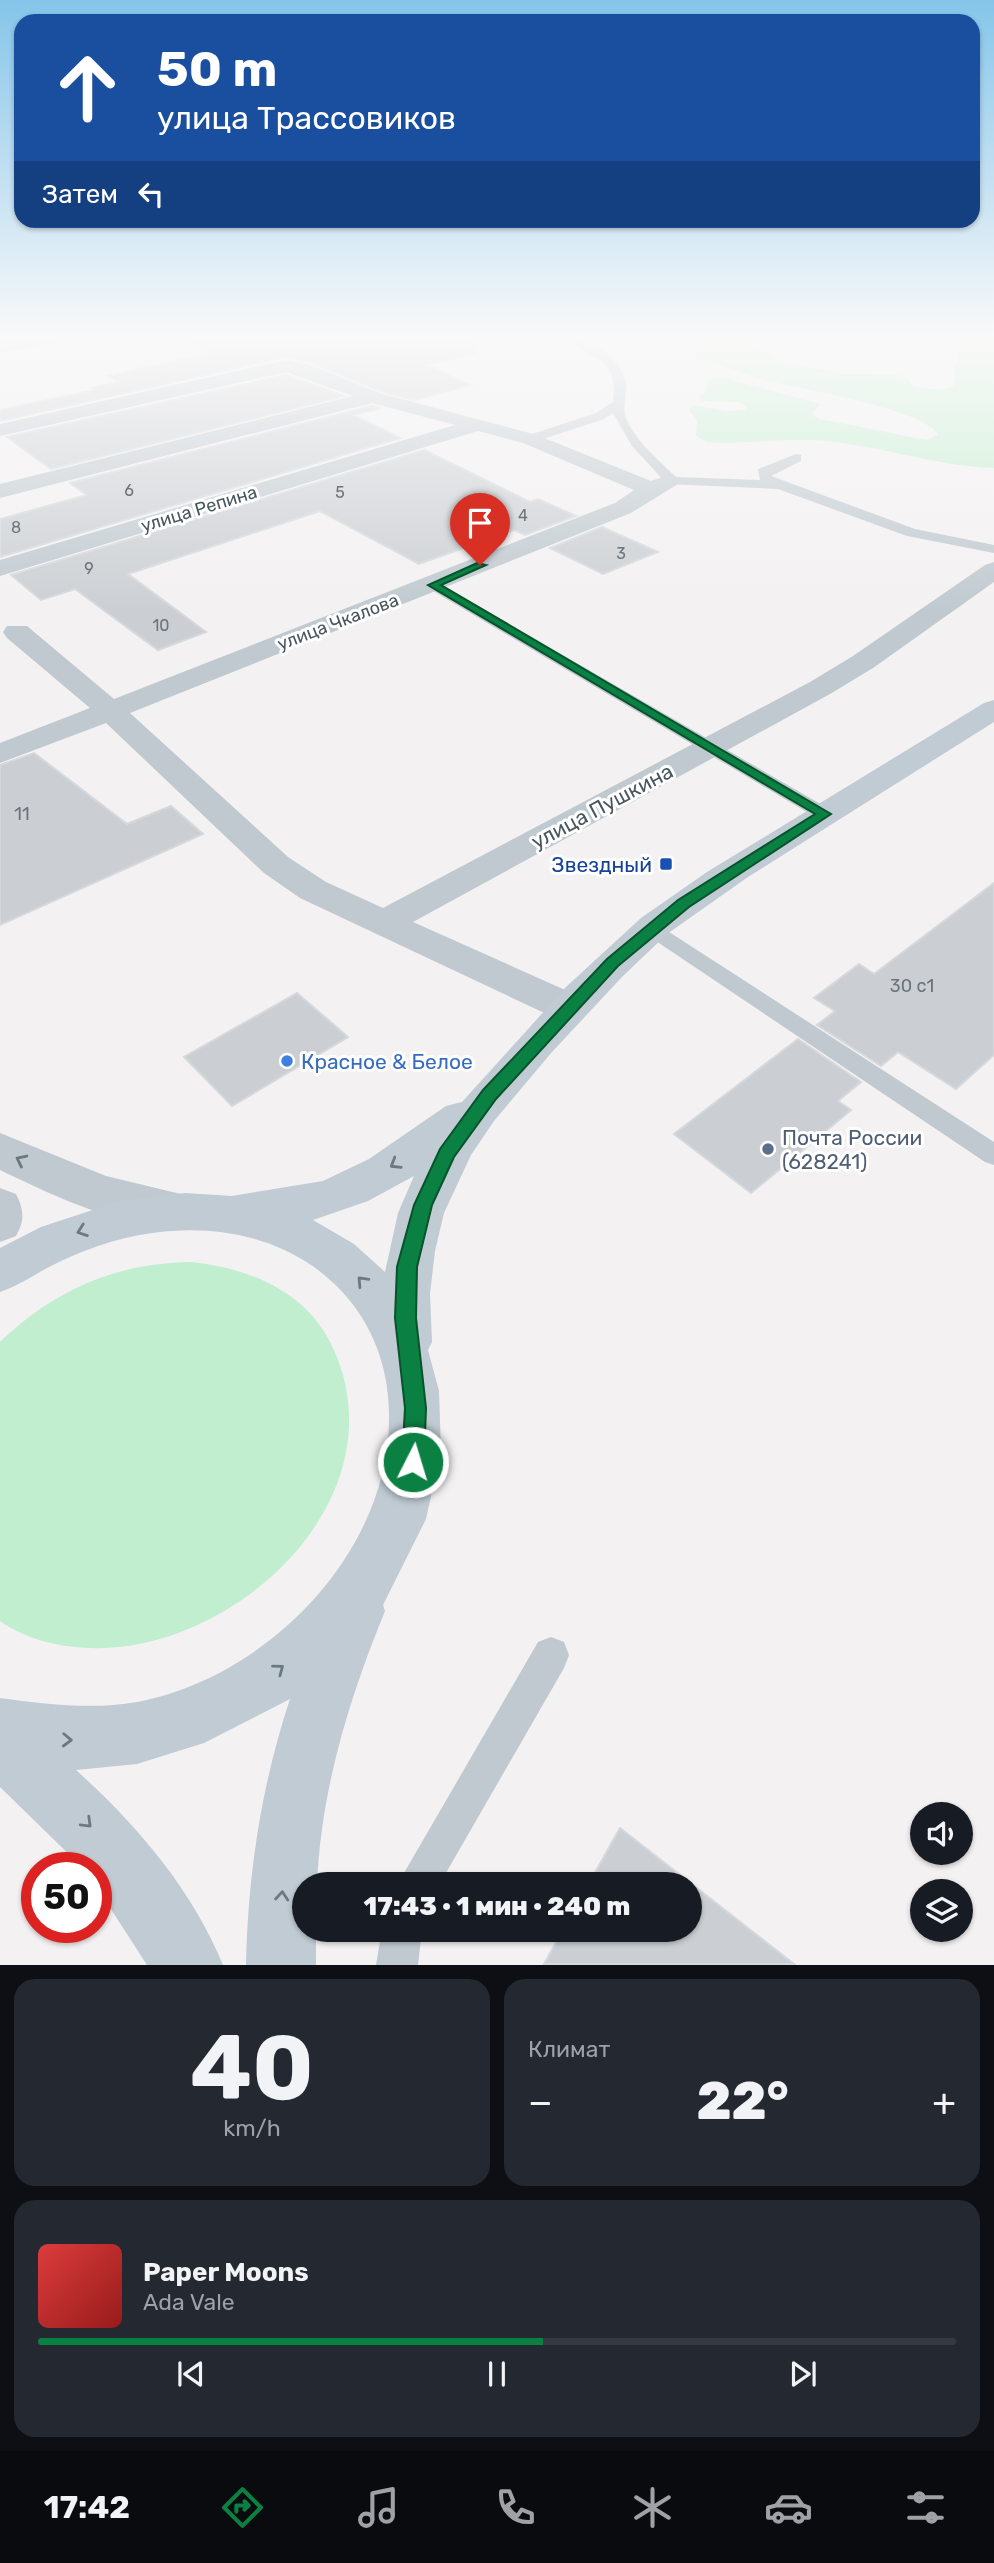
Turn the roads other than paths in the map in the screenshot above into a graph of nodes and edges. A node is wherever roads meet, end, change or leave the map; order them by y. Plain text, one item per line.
1 (243, 430) edge
2 (462, 430) edge
3 (495, 430) edge
4 (558, 430) edge
5 (628, 430) edge
6 (530, 439) junction
7 (796, 457) dead end
8 (662, 485) junction
9 (780, 485) junction
10 (0, 491) edge
11 (994, 549) edge
12 (0, 568) edge
13 (994, 570) edge
14 (433, 585) junction
15 (17, 632) dead end
16 (994, 709) edge
17 (111, 711) junction
18 (709, 748) junction
19 (0, 754) edge
20 (824, 814) junction
21 (383, 923) junction
22 (652, 928) junction
23 (569, 1009) junction
24 (489, 1094) junction
25 (0, 1150) edge
26 (994, 1155) edge
27 (0, 1208) edge
28 (212, 1213) junction
29 (0, 1223) edge
30 (0, 1272) edge
31 (411, 1374) junction
32 (389, 1539) junction
33 (551, 1655) dead end
34 (0, 1729) edge
35 (0, 1744) edge
36 (425, 1872) edge
37 (400, 1942) edge
38 (188, 1965) edge
39 (281, 1965) edge
40 (397, 1965) edge

1 - 10 street
2 - 12 street, улица Репина
3 - 6 street
4 - 6 lane
5 - 8 lane
6 - 8 street
7 - 9 lane
8 - 9 lane
8 - 14 street, улица Чкалова
9 - 11 lane
13 - 18 street, улица Пушкина
14 - 17 street, улица Чкалова
14 - 18 lane
15 - 17 street
16 - 20 main road
17 - 19 street, улица Чкалова
17 - 21 street
18 - 20 lane
18 - 21 street, улица Пушкина
20 - 22 main road
21 - 23 street
22 - 23 main road
22 - 26 lane
23 - 24 main road
24 -> 28 main road
24 - 31 main road
28 -> 25 street
27 - 29 street
28 -> 30 main road
31 -> 28 main road
31 - 32 main road
34 -> 32 main road
39 -> 32 main road
33 - 36 lane
35 -> 38 main road
37 - 40 lane

